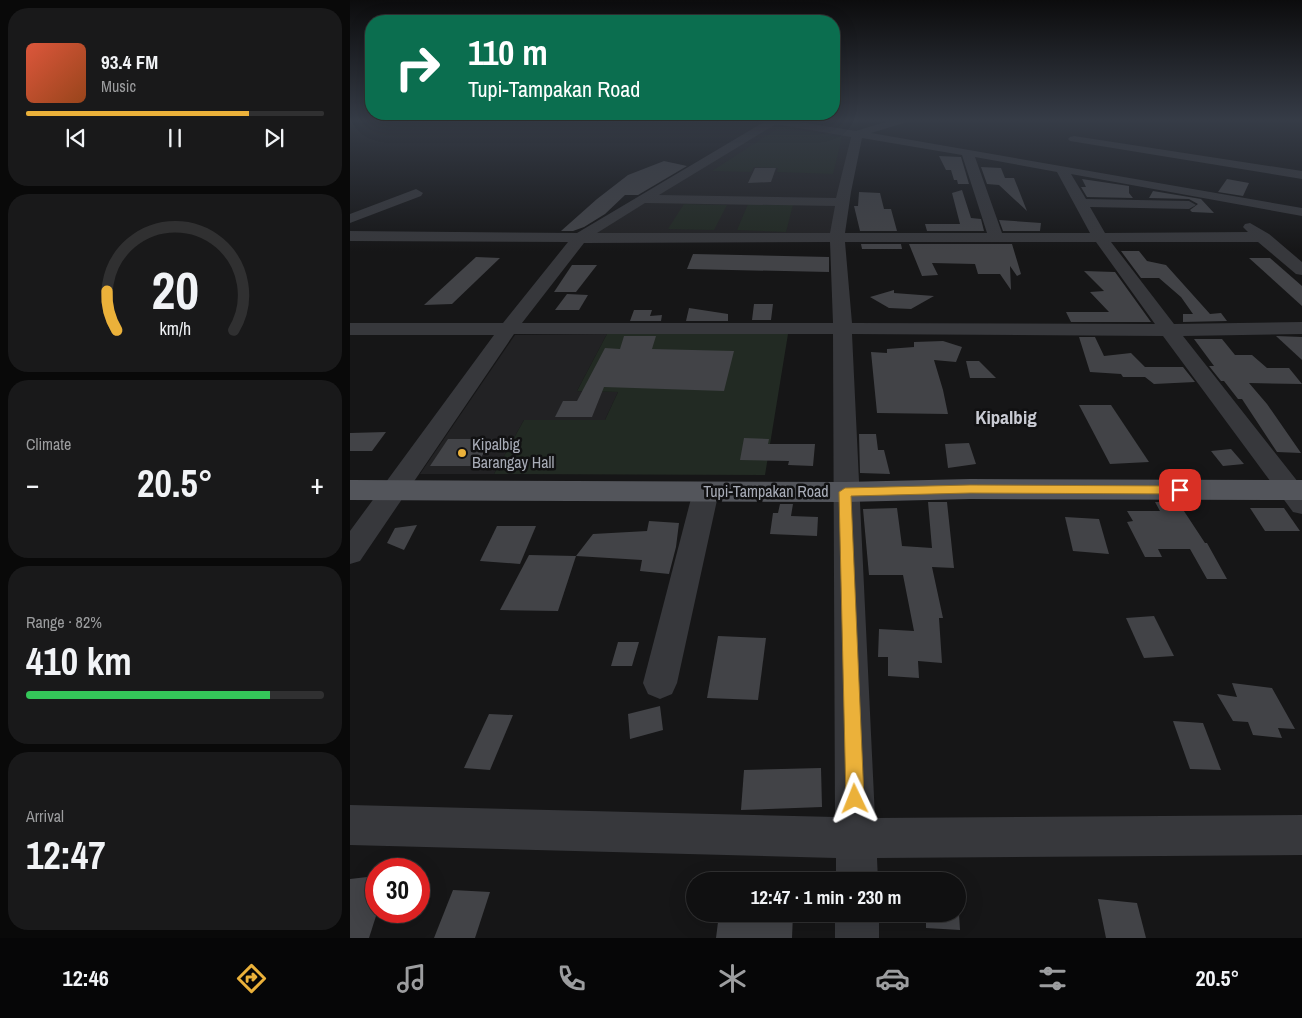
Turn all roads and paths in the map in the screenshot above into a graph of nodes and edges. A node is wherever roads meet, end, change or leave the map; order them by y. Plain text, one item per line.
1 (700, 164) edge
2 (850, 164) edge
3 (971, 164) edge
4 (1033, 164) edge
5 (1233, 164) edge
6 (1062, 169) junction
7 (1302, 174) edge
8 (416, 193) dead end
9 (1204, 195) junction
10 (642, 199) junction
11 (739, 200) junction
12 (799, 201) junction
13 (842, 202) junction
14 (1081, 204) junction
15 (1188, 205) dead end
16 (1302, 212) edge
17 (350, 219) edge
18 (727, 225) junction
19 (350, 236) edge
20 (996, 236) junction
21 (791, 237) junction
22 (1100, 237) junction
23 (1264, 237) junction
24 (580, 238) junction
25 (837, 238) junction
26 (1302, 270) edge
27 (842, 328) junction
28 (1302, 328) edge
29 (350, 329) edge
30 (508, 329) junction
31 (1169, 330) junction
32 (350, 490) edge
33 (394, 490) junction
34 (706, 491) junction
35 (845, 492) junction
36 (1298, 495) edge
37 (350, 553) edge
38 (660, 683) dead end
39 (350, 825) edge
40 (1302, 835) edge
41 (856, 838) junction
42 (857, 872) edge
43 (857, 922) edge
44 (857, 938) edge

1 - 10 street
2 - 13 street
3 - 20 street
4 - 6 street
5 - 7 street
6 - 9 street
6 - 14 street
8 - 17 street
9 - 16 street
9 - 23 street
10 - 11 street
10 - 24 street
11 - 12 street
11 - 18 street
12 - 13 street
12 - 21 street
13 - 25 street
14 - 15 street
14 - 22 street
18 - 21 street
18 - 24 street
19 - 24 street
20 - 22 street
20 - 25 street
21 - 25 street
22 - 23 street
22 - 31 street
23 - 26 street
24 - 30 street
25 - 27 street
27 - 30 street
27 - 31 street
27 - 35 street
28 - 31 street
29 - 30 street
30 - 33 street
31 - 36 street
32 - 33 main road, Tupi-Tampakan Road
33 - 34 main road, Tupi-Tampakan Road
33 - 37 street
34 - 35 main road, Tupi-Tampakan Road
34 - 38 street
35 - 36 main road, Tupi-Tampakan Road
35 - 41 street
39 - 41 street
40 - 41 street
41 - 42 street
43 - 44 street

